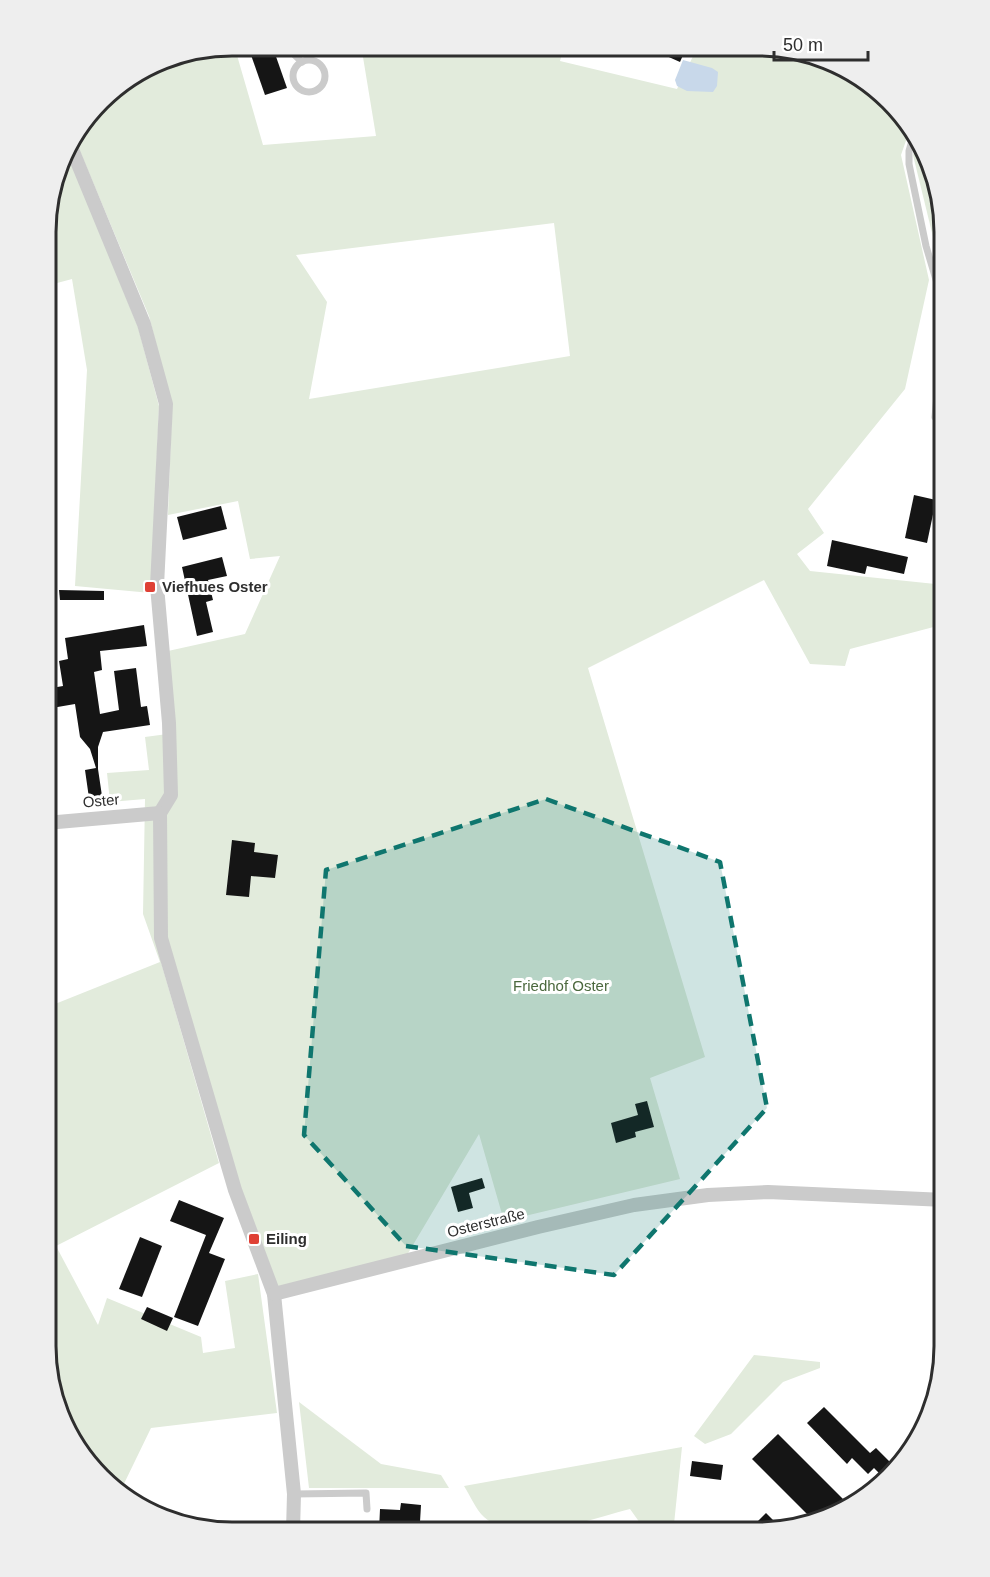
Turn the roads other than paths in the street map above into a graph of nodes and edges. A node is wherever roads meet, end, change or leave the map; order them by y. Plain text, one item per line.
1 (295, 55) edge
2 (302, 62) junction
3 (911, 143) edge
4 (74, 154) edge
5 (934, 273) edge
6 (160, 813) junction
7 (55, 822) edge
8 (934, 1200) edge
9 (274, 1294) junction
10 (294, 1494) junction
11 (367, 1509) dead end
12 (293, 1522) edge

1 - 2 lane
2 - 2 lane
3 - 5 lane
4 - 6 street
6 - 7 street, Oster
6 - 9 street
8 - 9 street, Osterstraße
9 - 10 street
10 - 11 lane
10 - 12 street

